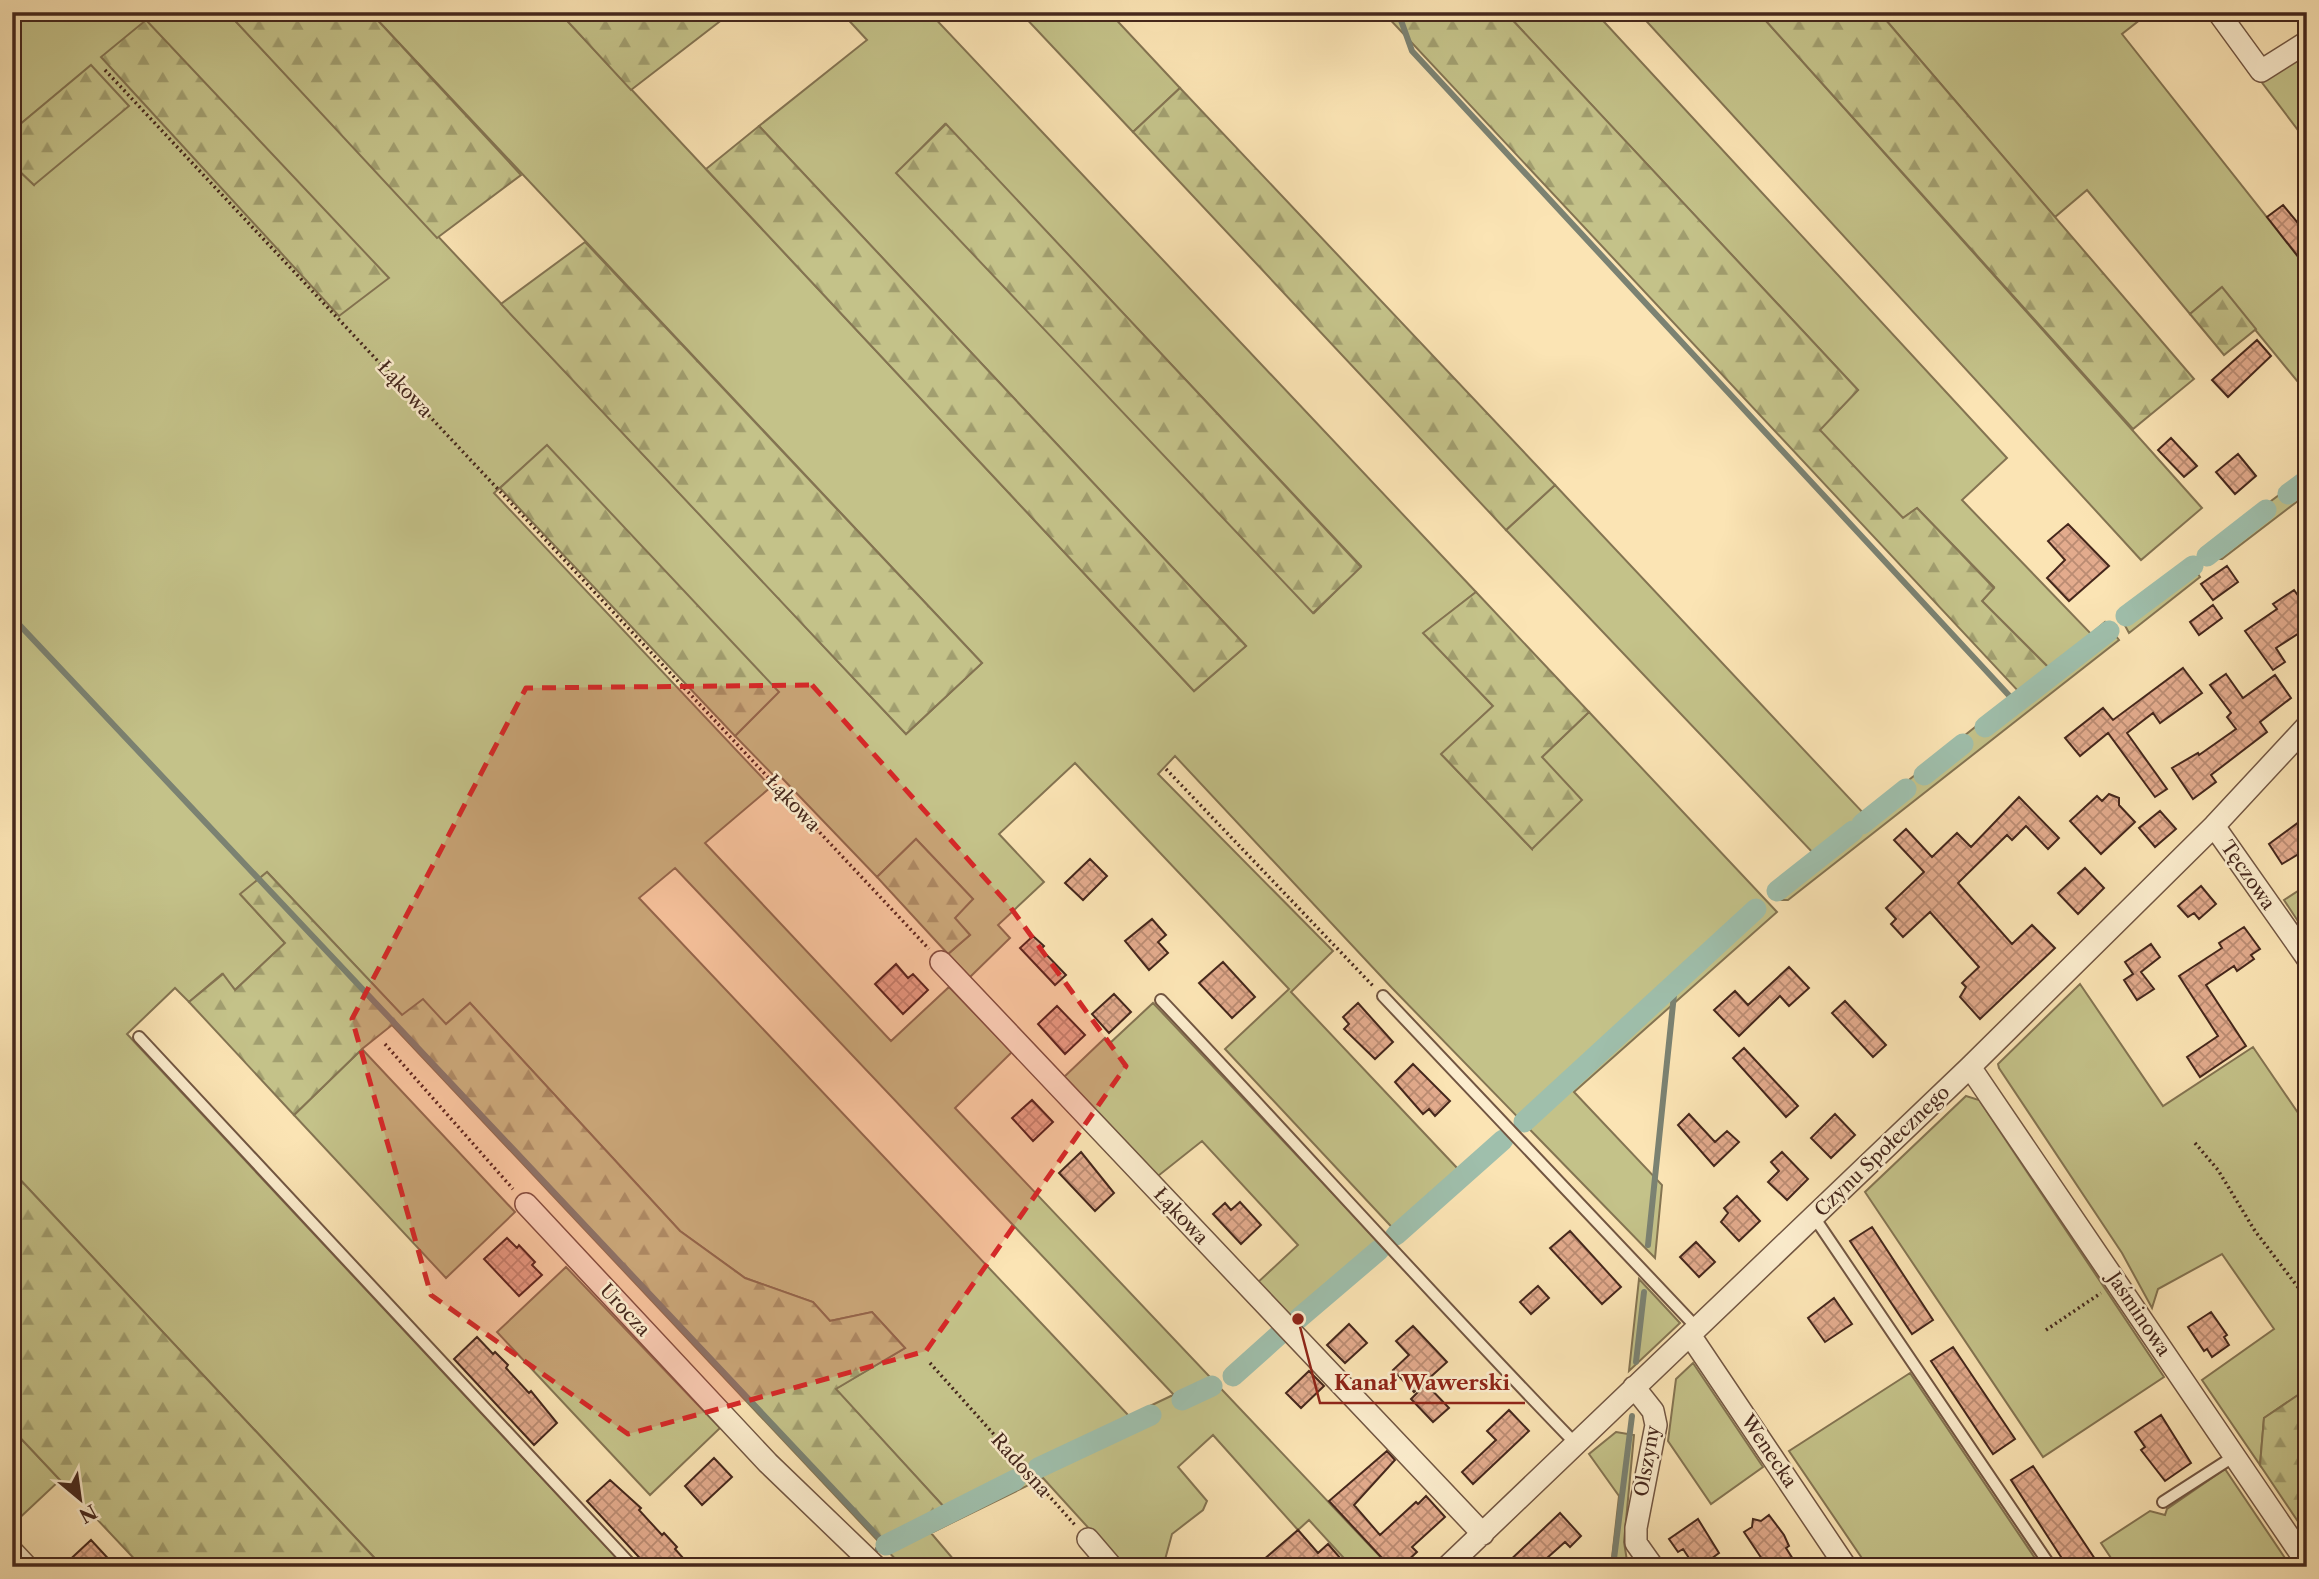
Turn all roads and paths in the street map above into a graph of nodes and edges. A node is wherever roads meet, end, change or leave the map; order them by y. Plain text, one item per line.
1 (2218, 12) edge
2 (2307, 42) edge
3 (105, 70) dead end
4 (2307, 726) edge
5 (1166, 769) dead end
6 (2214, 826) junction
7 (2307, 958) edge
8 (942, 962) joint
9 (1383, 996) joint
10 (1161, 1000) dead end
11 (139, 1037) dead end
12 (384, 1044) dead end
13 (1970, 1066) junction
14 (2195, 1143) dead end
15 (526, 1205) joint
16 (1814, 1217) junction
17 (2117, 1282) junction
18 (2307, 1299) edge
19 (2046, 1330) dead end
20 (1694, 1332) junction
21 (930, 1363) dead end
22 (1634, 1387) junction
23 (1575, 1443) junction
24 (2236, 1455) junction
25 (2163, 1502) dead end
26 (1483, 1534) junction
27 (1088, 1539) joint
28 (12, 1551) edge
29 (2307, 1563) edge
30 (27, 1567) edge
31 (634, 1567) edge
32 (876, 1567) edge
33 (1112, 1567) edge
34 (1447, 1567) edge
35 (1653, 1567) edge
36 (1846, 1567) edge
37 (2051, 1567) edge

1 - 2 street
3 - 8 path, Łąkowa
4 - 6 street, Czynu Społecznego
5 - 9 path
6 - 7 street, Tęczowa
6 - 13 street, Czynu Społecznego
8 - 26 street, Łąkowa
9 - 20 lane
10 - 23 lane
11 - 31 lane
12 - 15 path
13 - 16 street, Czynu Społecznego
13 - 17 street, Jaśminowa
14 - 18 path
15 - 32 street, Urocza
16 - 20 street, Czynu Społecznego
16 - 37 lane
17 - 19 path
17 - 24 street, Jaśminowa
20 - 22 street, Czynu Społecznego
20 - 36 street, Wenecka
21 - 27 path, Radosna
22 - 23 street, Czynu Społecznego
22 - 35 street, Olszyny
23 - 26 street, Czynu Społecznego
24 - 25 lane
24 - 29 street, Jaśminowa
26 - 34 street, Czynu Społecznego
27 - 33 street
28 - 30 street

